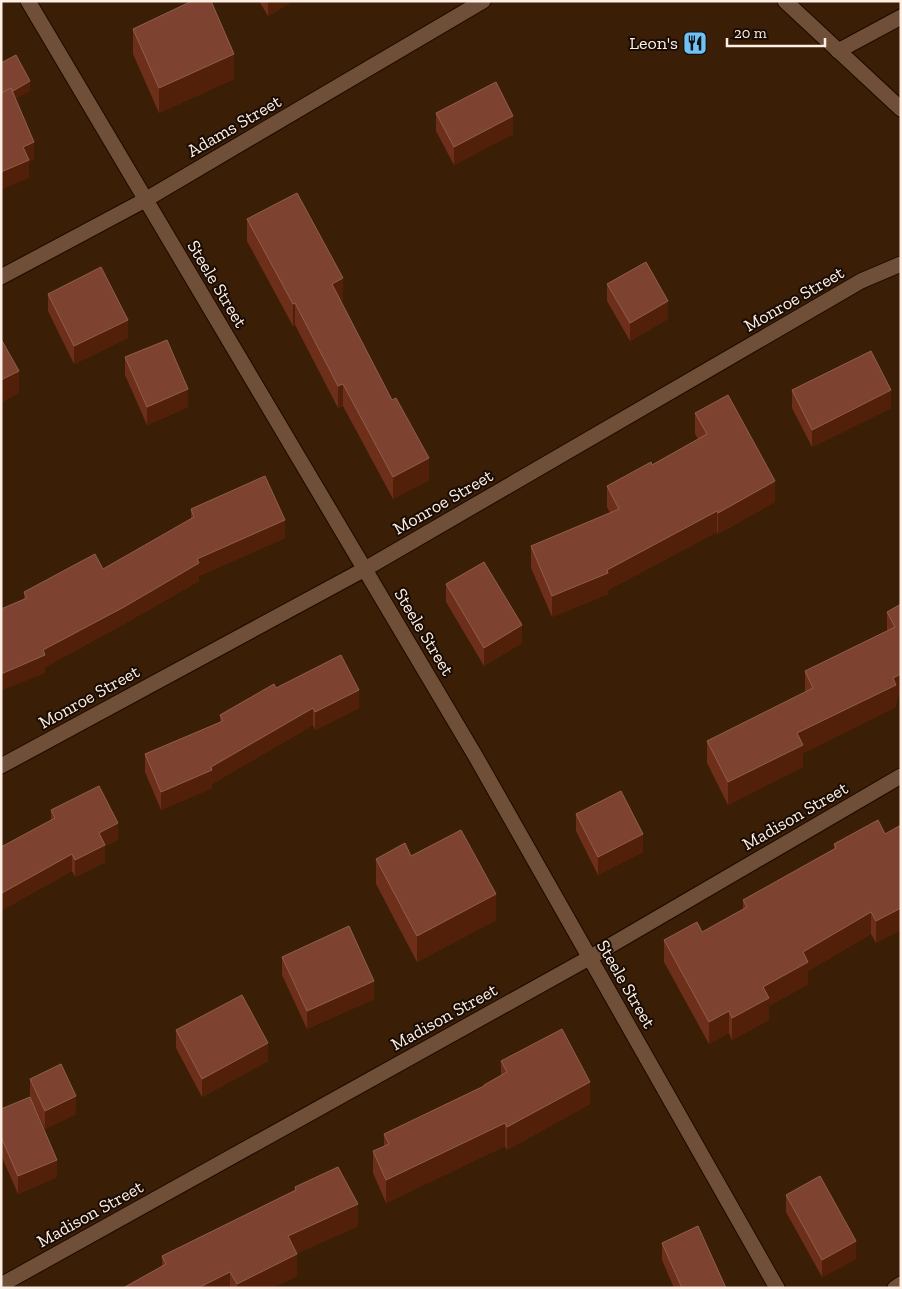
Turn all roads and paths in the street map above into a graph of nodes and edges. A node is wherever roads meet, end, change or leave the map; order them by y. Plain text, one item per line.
1 (28, 1) edge
2 (483, 1) edge
3 (785, 1) edge
4 (901, 17) edge
5 (838, 51) junction
6 (901, 109) edge
7 (145, 200) junction
8 (901, 264) edge
9 (1, 277) edge
10 (364, 569) junction
11 (1, 766) edge
12 (901, 776) edge
13 (589, 958) junction
14 (901, 1284) edge
15 (1, 1285) edge
16 (777, 1288) edge
17 (895, 1288) edge

1 - 7 street, Steele Street
2 - 7 street, Adams Street
3 - 5 street
4 - 5 street
5 - 6 street
7 - 9 street, Adams Street
7 - 10 street, Steele Street
8 - 10 street, Monroe Street
10 - 11 street, Monroe Street
10 - 13 street, Steele Street
12 - 13 street, Madison Street
13 - 15 street, Madison Street
13 - 16 street, Steele Street
14 - 17 street

